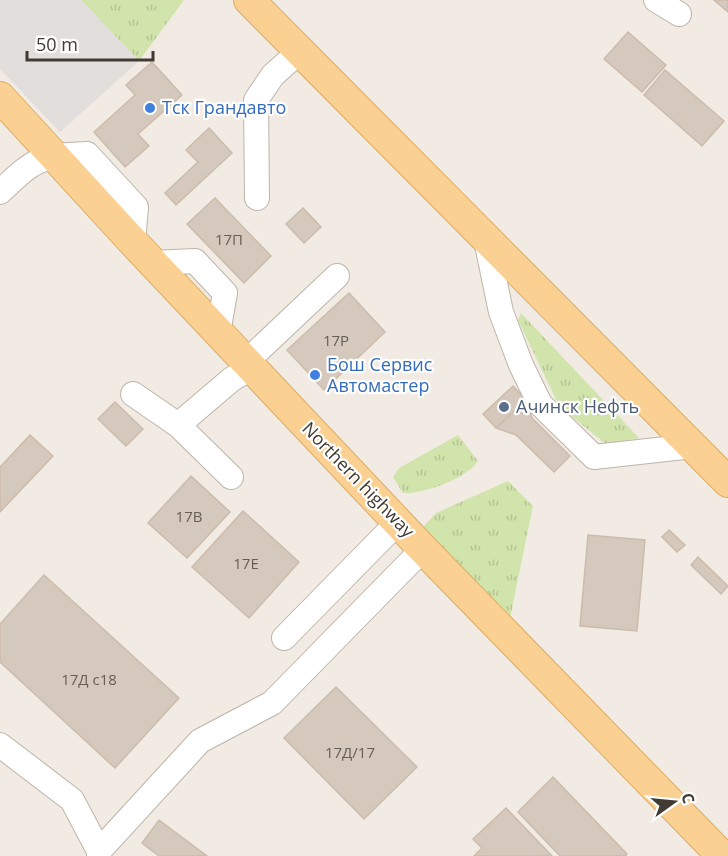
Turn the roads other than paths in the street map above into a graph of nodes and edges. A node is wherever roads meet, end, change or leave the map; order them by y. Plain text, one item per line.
1 (249, 0) edge
2 (656, 0) edge
3 (679, 14) dead end
4 (300, 51) junction
5 (0, 98) edge
6 (54, 155) junction
7 (0, 192) edge
8 (257, 198) dead end
9 (485, 235) junction
10 (337, 276) dead end
11 (248, 365) junction
12 (133, 394) dead end
13 (178, 425) junction
14 (693, 446) junction
15 (231, 477) dead end
16 (728, 482) edge
17 (398, 522) junction
18 (423, 549) junction
19 (284, 638) dead end
20 (0, 745) edge
21 (99, 853) edge
22 (722, 856) edge

1 - 4 main road
2 - 3 lane
4 - 8 lane
4 - 9 main road
5 - 6 main road, Northern highway
6 - 7 lane
6 - 11 main road, Northern highway
9 - 14 main road
9 - 14 lane
10 - 11 lane
11 - 13 lane
11 - 17 main road, Northern highway
12 - 13 lane
13 - 15 lane
14 - 16 main road
17 - 18 main road, Northern highway
17 - 19 lane
18 - 21 lane
18 - 22 main road, Northern highway
20 - 21 lane

